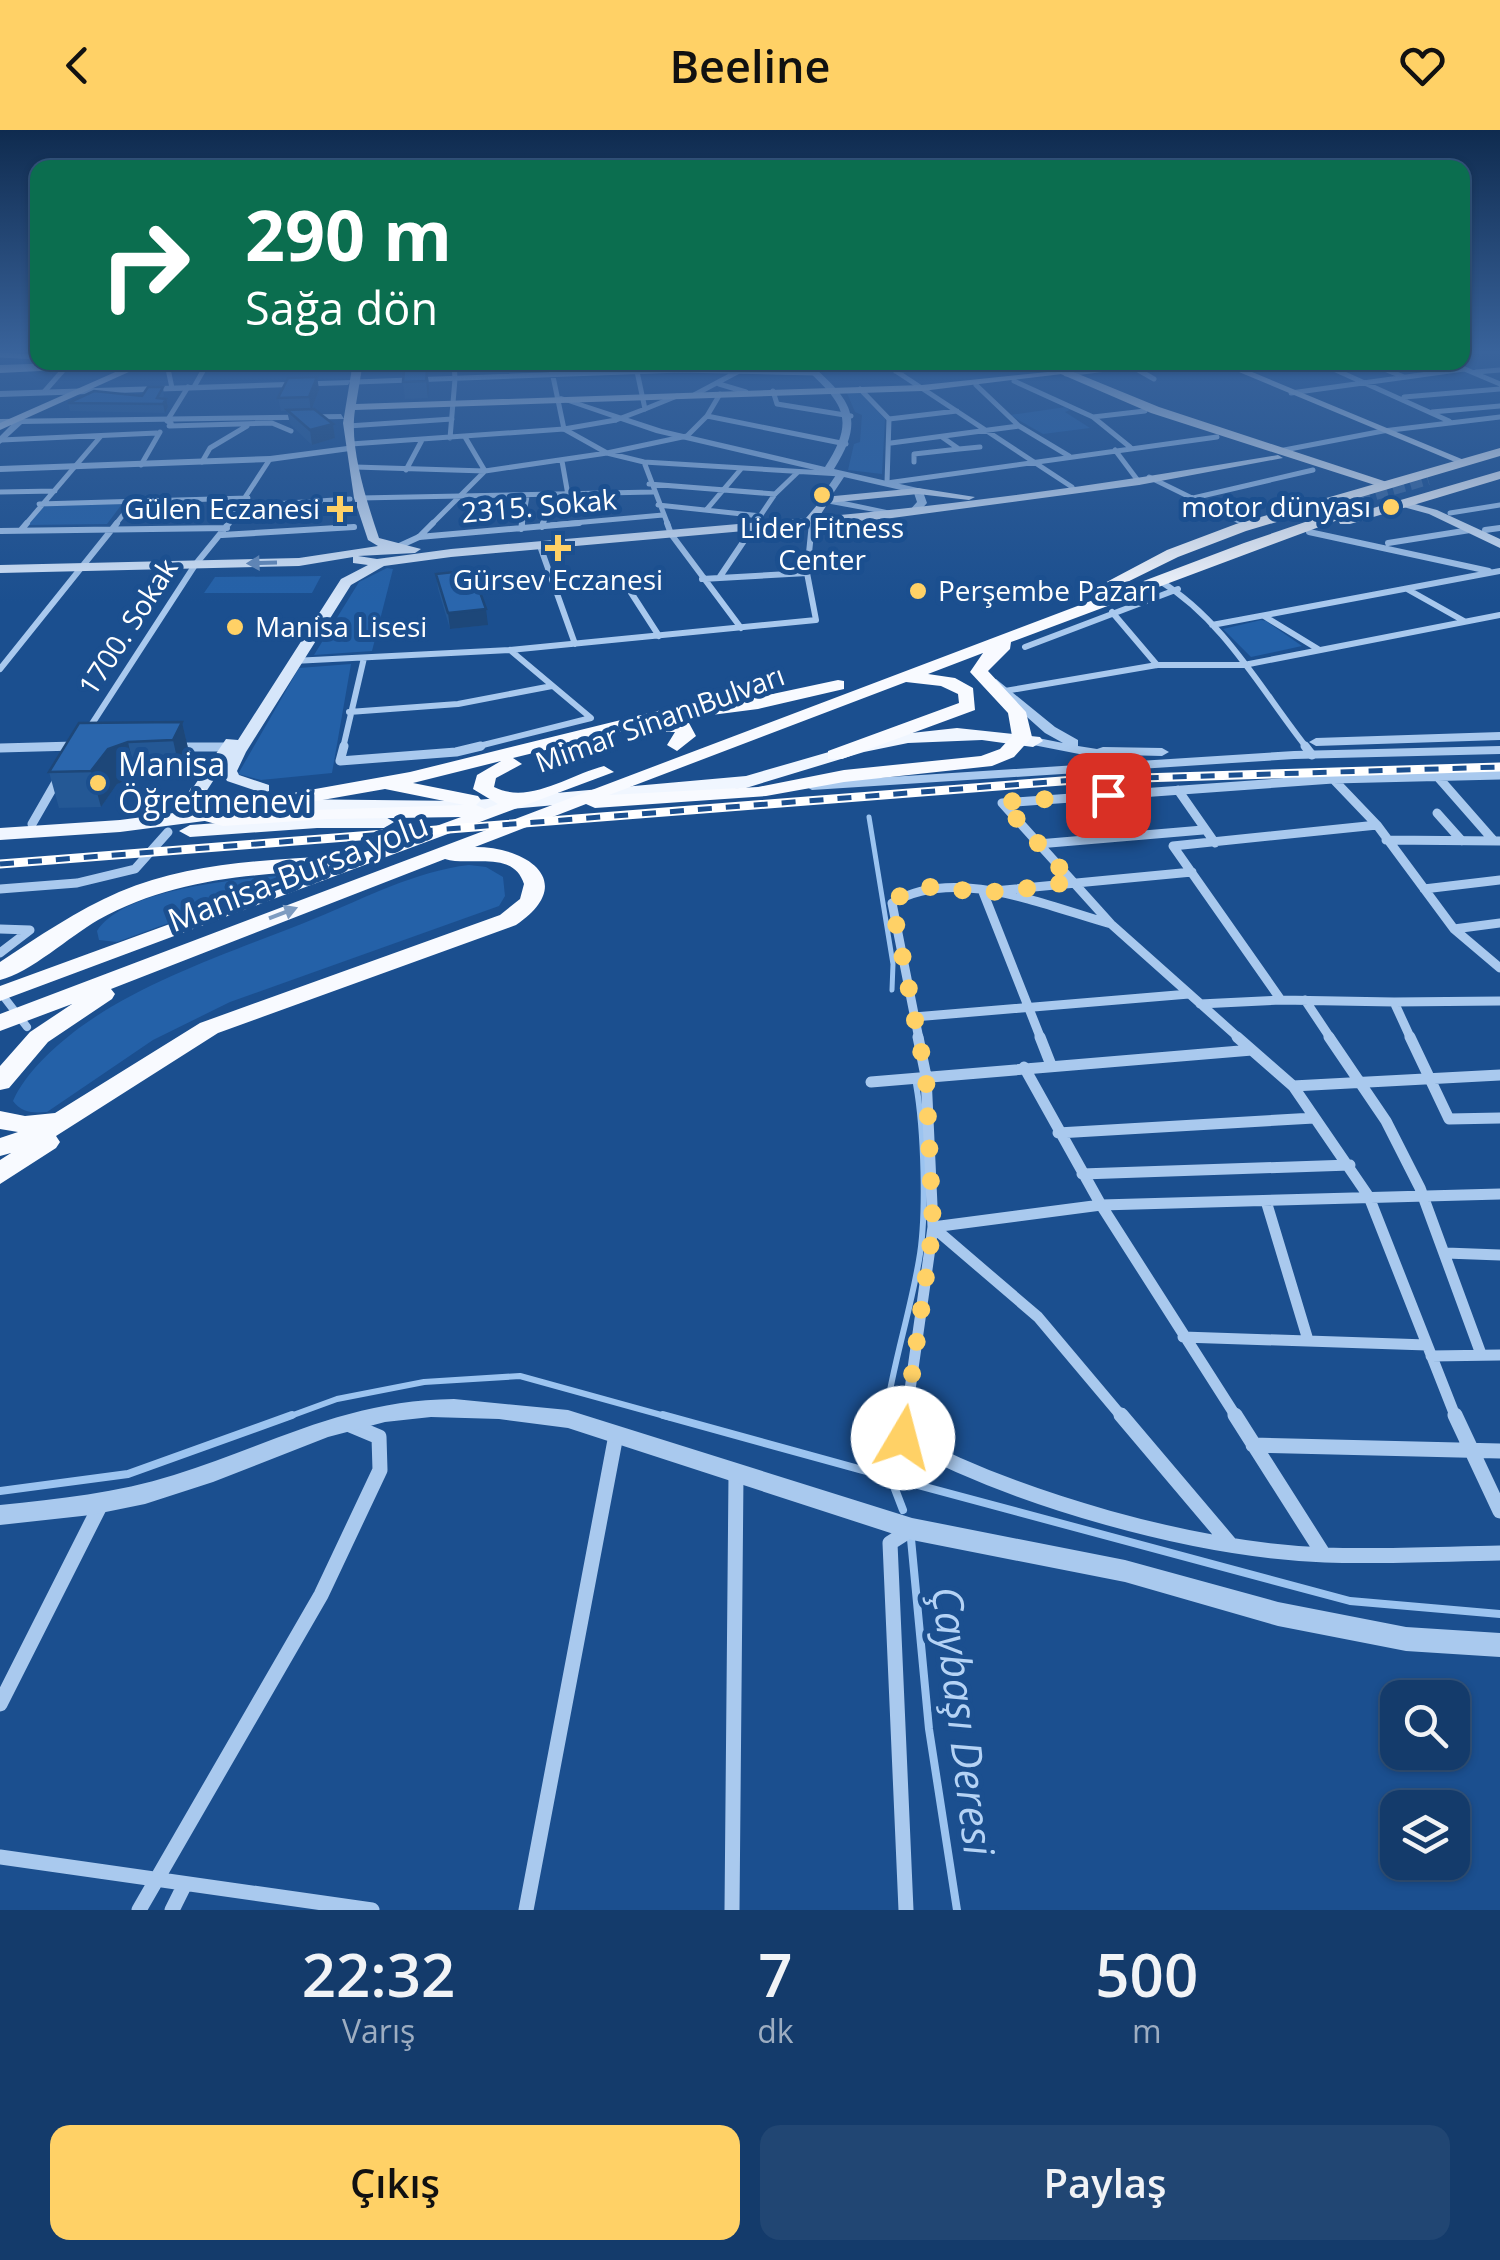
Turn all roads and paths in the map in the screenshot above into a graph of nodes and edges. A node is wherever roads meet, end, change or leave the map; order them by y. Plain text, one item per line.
1 (119, 435) edge
2 (156, 435) edge
3 (232, 435) edge
4 (348, 435) edge
5 (492, 435) edge
6 (573, 435) edge
7 (683, 435) edge
8 (802, 435) edge
9 (848, 435) edge
10 (890, 435) edge
11 (948, 435) edge
12 (994, 435) edge
13 (1034, 435) edge
14 (1115, 435) edge
15 (1212, 435) edge
16 (1223, 435) edge
17 (1362, 435) edge
18 (1393, 435) edge
19 (102, 436) junction
20 (687, 436) junction
21 (941, 436) junction
22 (465, 437) junction
23 (1217, 437) junction
24 (450, 438) joint
25 (0, 440) edge
26 (422, 440) junction
27 (891, 442) junction
28 (1328, 442) junction
29 (846, 444) junction
30 (349, 447) junction
31 (980, 447) dead end
32 (1130, 448) junction
33 (959, 449) junction
34 (1115, 450) junction
35 (1500, 452) edge
36 (607, 453) junction
37 (1279, 454) junction
38 (1069, 456) junction
39 (270, 459) junction
40 (1459, 460) junction
41 (562, 461) junction
42 (1034, 461) junction
43 (1500, 461) edge
44 (202, 462) junction
45 (644, 462) junction
46 (914, 462) dead end
47 (140, 464) junction
48 (690, 466) junction
49 (82, 467) junction
50 (355, 467) junction
51 (0, 469) edge
52 (741, 469) junction
53 (406, 470) junction
54 (828, 470) junction
55 (485, 471) junction
56 (1317, 471) junction
57 (798, 472) junction
58 (1500, 472) edge
59 (841, 474) junction
60 (1406, 476) junction
61 (1144, 479) junction
62 (887, 482) junction
63 (1438, 483) junction
64 (1386, 484) junction
65 (672, 486) junction
66 (1072, 487) junction
67 (651, 488) junction
68 (724, 489) junction
69 (56, 491) junction
70 (918, 491) junction
71 (1361, 491) junction
72 (0, 492) edge
73 (774, 494) junction
74 (552, 495) junction
75 (568, 495) junction
76 (527, 496) junction
77 (1420, 496) junction
78 (458, 497) junction
79 (248, 498) junction
80 (355, 499) junction
81 (1189, 499) junction
82 (135, 500) junction
83 (824, 500) junction
84 (983, 500) junction
85 (1400, 503) junction
86 (38, 504) junction
87 (658, 504) junction
88 (1343, 504) junction
89 (1500, 505) edge
90 (242, 506) junction
91 (707, 510) junction
92 (914, 511) junction
93 (1376, 512) junction
94 (892, 514) junction
95 (1450, 514) junction
96 (663, 515) junction
97 (812, 518) junction
98 (758, 520) junction
99 (354, 526) junction
100 (1249, 526) junction
101 (542, 527) junction
102 (521, 528) junction
103 (1500, 528) edge
104 (114, 529) junction
105 (0, 530) edge
106 (21, 530) junction
107 (1478, 530) junction
108 (225, 531) junction
109 (1309, 532) junction
110 (671, 534) junction
111 (418, 537) junction
112 (1500, 541) edge
113 (1378, 545) junction
114 (540, 546) junction
115 (359, 554) junction
116 (392, 556) junction
117 (195, 565) junction
118 (78, 568) junction
119 (0, 569) edge
120 (1498, 572) edge
121 (807, 573) junction
122 (702, 578) junction
123 (719, 578) junction
124 (553, 581) junction
125 (1160, 581) junction
126 (1108, 586) junction
127 (1407, 589) junction
128 (1178, 590) junction
129 (1112, 612) junction
130 (1500, 615) edge
131 (1263, 616) junction
132 (1465, 621) junction
133 (1212, 625) junction
134 (741, 628) junction
135 (1035, 628) junction
136 (659, 636) junction
137 (575, 644) junction
138 (1025, 646) dead end
139 (510, 650) junction
140 (1319, 650) junction
141 (996, 651) junction
142 (364, 658) junction
143 (293, 661) junction
144 (1157, 664) junction
145 (1244, 665) junction
146 (0, 669) edge
147 (888, 684) junction
148 (838, 685) junction
149 (552, 686) junction
150 (1006, 691) junction
151 (736, 705) junction
152 (349, 712) junction
153 (1500, 736) edge
154 (1032, 741) junction
155 (677, 745) junction
156 (76, 746) junction
157 (96, 746) edge
158 (171, 746) edge
159 (234, 746) junction
160 (0, 748) edge
161 (1308, 749) junction
162 (1500, 750) edge
163 (1173, 752) junction
164 (835, 755) junction
165 (994, 774) junction
166 (1500, 775) edge
167 (1437, 776) junction
168 (1333, 779) junction
169 (333, 783) junction
170 (263, 788) junction
171 (1178, 790) junction
172 (758, 791) junction
173 (198, 792) junction
174 (537, 798) junction
175 (245, 808) junction
176 (1437, 814) dead end
177 (268, 816) junction
178 (32, 824) junction
179 (1377, 825) junction
180 (0, 826) edge
181 (1202, 830) junction
182 (168, 832) junction
183 (0, 834) edge
184 (1386, 840) junction
185 (1462, 841) junction
186 (1497, 841) edge
187 (0, 843) edge
188 (1215, 843) junction
189 (1038, 844) junction
190 (1192, 872) junction
191 (1500, 880) edge
192 (1072, 882) junction
193 (0, 889) edge
194 (1424, 889) junction
195 (983, 892) junction
196 (108, 906) junction
197 (1500, 923) edge
198 (1111, 924) junction
199 (0, 928) edge
200 (1454, 929) junction
201 (192, 948) junction
202 (129, 950) junction
203 (0, 953) edge
204 (1500, 968) edge
205 (0, 973) edge
206 (0, 993) edge
207 (1189, 994) junction
208 (1281, 1000) junction
209 (1305, 1000) junction
210 (1500, 1001) edge
211 (1394, 1002) junction
212 (1200, 1004) junction
213 (1030, 1008) junction
214 (914, 1017) junction
215 (0, 1023) edge
216 (27, 1027) dead end
217 (1252, 1050) junction
218 (1051, 1065) junction
219 (1024, 1068) junction
220 (1500, 1075) edge
221 (926, 1076) junction
222 (1431, 1079) junction
223 (0, 1082) edge
224 (871, 1082) dead end
225 (1360, 1082) junction
226 (1293, 1086) junction
227 (88, 1106) junction
228 (1314, 1118) junction
229 (1500, 1118) edge
230 (0, 1120) edge
231 (1058, 1133) junction
232 (0, 1148) edge
233 (0, 1162) edge
234 (1350, 1165) junction
235 (0, 1174) edge
236 (1082, 1174) junction
237 (1500, 1194) edge
238 (1369, 1197) junction
239 (1424, 1197) junction
240 (1266, 1202) junction
241 (1100, 1205) junction
242 (933, 1227) junction
243 (1446, 1253) junction
244 (1500, 1255) edge
245 (1183, 1337) junction
246 (1308, 1340) junction
247 (1429, 1351) junction
248 (1481, 1354) junction
249 (1500, 1355) edge
250 (347, 1424) junction
251 (616, 1435) junction
252 (1252, 1444) junction
253 (1468, 1449) junction
254 (1500, 1451) edge
255 (736, 1475) junction
256 (102, 1502) junction
257 (1500, 1511) edge
258 (0, 1515) edge
259 (912, 1529) junction
260 (1231, 1545) junction
261 (1500, 1553) edge
262 (1324, 1555) junction
263 (1500, 1646) edge
264 (0, 1704) edge
265 (0, 1858) edge
266 (155, 1880) junction
267 (184, 1886) junction
268 (138, 1910) edge
269 (172, 1910) edge
270 (372, 1910) edge
271 (526, 1910) edge
272 (732, 1910) edge
273 (906, 1910) edge

1 - 19 street
2 - 47 street
3 - 44 street
4 - 30 main road
5 - 22 street
6 - 36 street
7 - 20 street
8 - 29 street
9 - 29 street
10 - 27 street
11 - 21 street
12 - 42 street
13 - 38 street
14 - 32 street
15 - 23 main road
16 - 37 main road
17 - 28 street
18 - 40 main road
19 - 25 street
19 - 49 street
20 - 36 street
20 - 54 street
21 - 27 street
21 - 33 street
22 - 24 street
22 - 55 street
23 - 32 street
23 - 37 main road
24 - 26 street
26 - 30 street
26 - 53 street
27 - 62 street
28 - 37 street
28 - 37 street
29 - 54 street
30 - 39 street
30 - 50 main road
30 - 80 main road
31 - 33 street
32 - 34 street
33 - 46 street
34 - 38 street
34 - 61 street
35 - 40 highway
36 - 41 street
36 - 45 street
37 - 56 main road
37 - 61 main road
37 - 64 main road
38 - 42 street
39 - 44 street
39 - 79 street, 1700. Sokak
40 - 60 highway
41 - 55 street
41 - 75 street
42 - 62 street
42 - 66 street
43 - 63 highway
44 - 47 street
45 - 48 street
45 - 67 street
47 - 49 street
48 - 52 street
48 - 65 street
49 - 51 street
49 - 69 street
50 - 53 street
50 - 80 main road
52 - 57 street
52 - 68 street
53 - 55 street
54 - 59 street
55 - 78 street
56 - 71 main road
56 - 81 street
56 - 88 main road
57 - 59 street
57 - 73 street
58 - 63 highway
59 - 62 street
59 - 83 street
60 - 63 highway
60 - 64 highway
61 - 66 main road
61 - 81 street
61 - 92 main road
62 - 70 street
63 - 77 highway
64 - 71 highway
64 - 77 highway
65 - 67 street
65 - 68 street
66 - 84 main road
67 - 75 street
67 - 87 street
68 - 73 street
68 - 91 street
69 - 72 street
69 - 86 street
70 - 83 main road
70 - 84 main road
70 - 92 street
71 - 85 highway
71 - 88 highway
73 - 98 street
74 - 75 street
74 - 76 street
74 - 101 street
76 - 78 street
76 - 102 street
77 - 85 highway
77 - 95 main road
78 - 80 street
78 - 111 street
79 - 82 street
79 - 90 street, 1700. Sokak
80 - 90 street
80 - 99 main road
80 - 116 main road
81 - 100 street
82 - 86 street
82 - 104 street
83 - 94 street
83 - 97 main road
84 - 92 main road
85 - 93 highway
85 - 107 main road
86 - 106 street
87 - 91 street
87 - 96 street
88 - 93 highway
88 - 100 highway
88 - 125 highway
88 - 126 highway, Mimar Sinan Bulvarı
89 - 95 street
90 - 108 street, 1700. Sokak
91 - 98 street
92 - 94 main road
93 - 109 highway
94 - 97 main road
95 - 107 main road
96 - 101 street, 2315. Sokak
96 - 110 street
97 - 98 main road
97 - 121 street
98 - 110 main road
98 - 123 street
99 - 108 street
99 - 115 main road
100 - 126 highway
101 - 102 street, 2315. Sokak
102 - 111 street, 2315. Sokak
103 - 107 street
104 - 106 street
104 - 108 street
104 - 118 street
105 - 106 street
107 - 112 main road
107 - 113 street
108 - 117 street, 1700. Sokak
109 - 113 street
109 - 125 highway
110 - 114 main road
110 - 122 street
111 - 116 street
113 - 120 street
114 - 116 main road
114 - 124 street
115 - 116 main road
115 -> 117 main road
115 - 159 main road
116 - 143 main road
117 - 118 main road
117 - 156 street, 1700. Sokak
118 - 119 main road
118 - 146 street
120 - 127 street
121 - 123 street
121 - 134 street
122 - 123 street
122 - 134 street
124 - 136 street
124 - 137 street
125 - 128 street
125 - 135 highway
126 - 148 highway, Mimar Sinan Bulvarı
127 - 131 street
127 - 132 street
128 - 129 street
128 - 133 street
129 - 138 street
129 - 144 street
130 - 132 street
131 - 133 street
131 - 140 street
132 - 140 street
133 - 145 street
134 - 136 street
135 - 141 highway
135 - 147 highway
136 - 137 street
137 - 139 street
139 - 142 street
139 - 149 street
140 - 145 street
141 - 150 street
141 - 172 highway
142 - 143 street
142 - 152 street
143 - 159 main road
144 - 145 street
144 - 150 street
145 - 161 street
147 - 164 highway
201 -> 147 highway, Manisa-Bursa yolu
148 - 151 highway
148 - 155 highway, Mimar Sinan Bulvarı
149 - 152 street
149 - 152 street
150 - 163 street
151 - 169 highway
151 - 175 highway
153 - 161 street
154 - 163 street
154 - 164 main road
154 - 165 street
155 - 174 highway
155 - 202 highway, Mimar Sinan Bulvarı
156 - 157 street
156 - 160 street
156 - 178 street, 1700. Sokak
158 - 159 street
159 - 170 main road
159 - 173 main road
161 - 162 street
161 - 163 street
161 - 165 street
164 - 174 main road
165 - 172 street
166 - 167 street
167 - 168 street
167 - 186 street
168 - 171 street
168 - 179 street
169 - 170 highway
169 - 174 highway
170 - 177 highway
171 - 181 street
171 - 189 street
172 - 177 highway
172 - 182 main road
173 - 177 highway
173 - 178 main road
174 - 175 main road
175 - 183 main road
176 - 185 street
178 - 180 main road
179 - 184 street
179 - 188 street
181 - 188 street
181 - 189 street
182 - 187 main road
182 - 193 street
184 - 185 street
184 - 194 street
185 - 186 street
188 - 190 street
189 - 192 street
190 - 192 street
190 - 208 street
191 - 194 street
192 - 195 street
192 - 198 street
194 - 200 street
195 - 198 street
195 - 213 street
195 - 214 street
196 - 202 highway
196 - 205 highway
196 - 227 highway
197 - 200 street
198 - 207 street
199 - 203 street
200 - 204 street
201 - 215 highway, Manisa-Bursa yolu
201 - 223 highway
202 - 206 highway, Mimar Sinan Bulvarı
206 - 216 street
207 - 212 street
207 - 213 street
208 - 209 street
208 - 212 street
209 - 211 street
209 - 225 street
210 - 211 street
211 - 222 street
212 - 217 street
213 - 214 street
213 - 218 street
214 - 221 street
217 - 218 street
217 - 226 street
218 - 219 street
219 - 221 street
219 - 231 street
220 - 222 street
221 - 224 street
221 - 242 street
222 - 225 street
222 - 229 street
225 - 226 street
225 - 239 street
226 - 228 street
227 - 230 highway
227 - 232 highway
227 - 233 highway
227 - 235 highway
228 - 231 street
228 - 234 street
231 - 236 street
234 - 236 street
234 - 238 street
236 - 241 street
237 - 239 street
238 - 239 street
238 - 240 street
238 - 247 street
239 - 243 street
240 - 241 street
240 - 246 street
241 - 242 street
241 - 245 street
242 - 260 street
242 - 260 street
243 - 244 street
243 - 248 street
245 - 246 street
245 - 252 street
246 - 247 street
247 - 248 street
247 - 253 street
248 - 249 street
250 - 251 street
250 - 256 street
250 - 266 street
251 - 255 street
251 - 271 street
252 - 253 street
252 - 262 street
253 - 254 street
253 - 257 street
255 - 259 street
255 - 272 street
256 - 258 street
256 - 264 street
259 - 263 street
259 - 273 street
260 - 262 street
261 - 262 street
265 - 266 street
266 - 267 street
266 - 268 street
267 - 269 street
267 - 270 street

